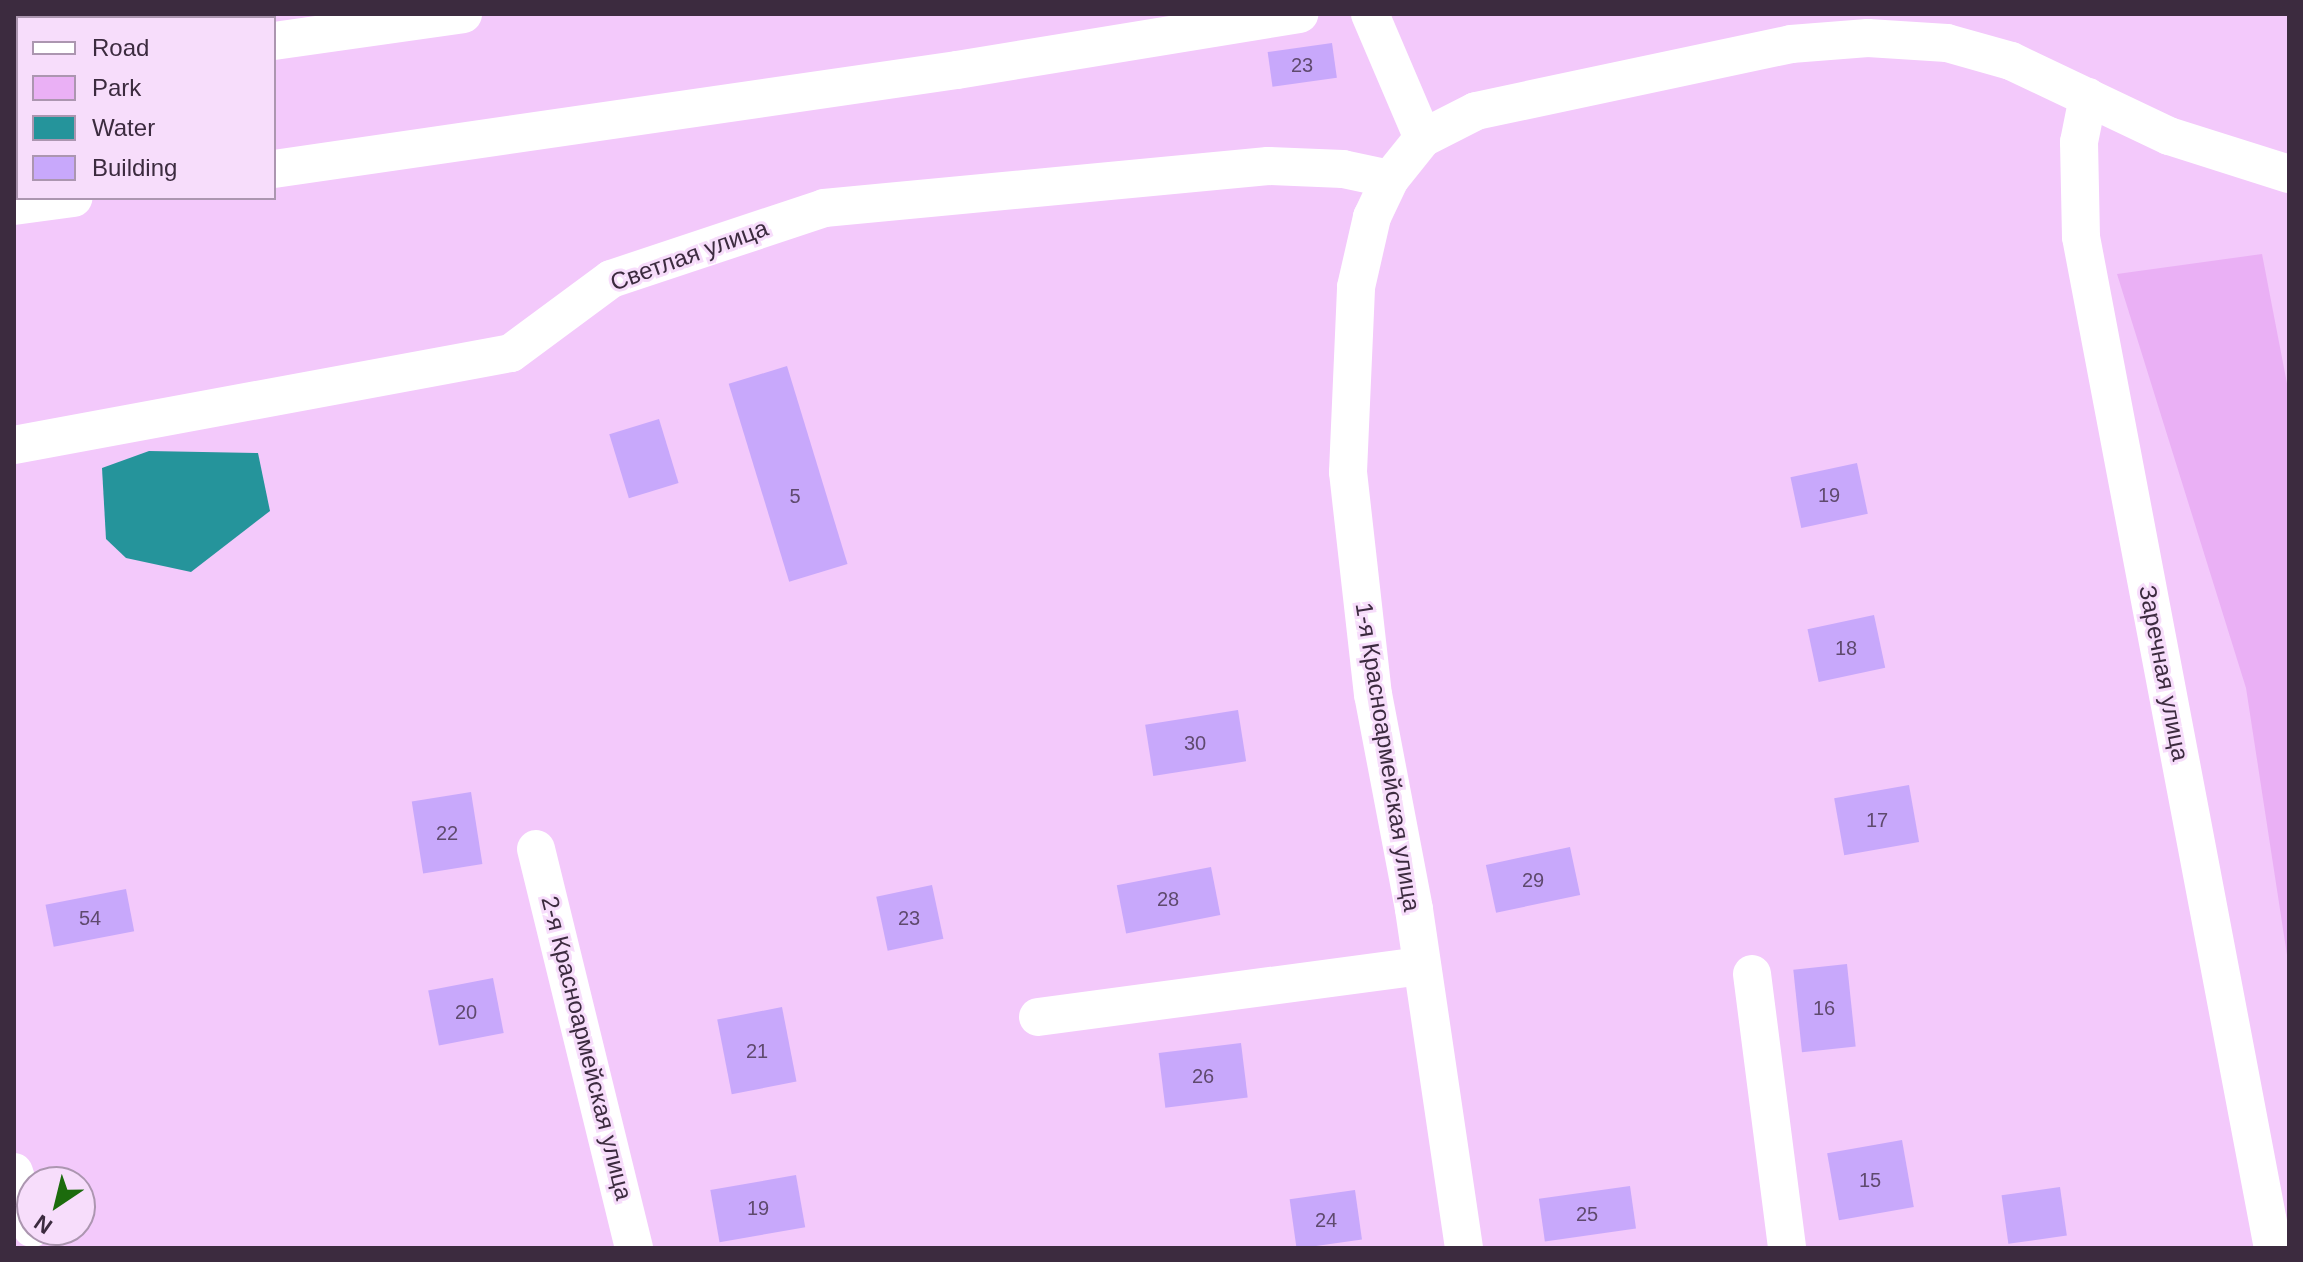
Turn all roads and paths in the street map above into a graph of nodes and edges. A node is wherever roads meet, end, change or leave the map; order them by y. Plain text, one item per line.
1 (463, 14) edge
2 (1299, 14) edge
3 (1370, 14) edge
4 (1175, 24) edge
5 (1964, 31) edge
6 (276, 41) edge
7 (2088, 97) junction
8 (1423, 138) junction
9 (276, 169) edge
10 (2286, 169) edge
11 (1390, 179) junction
12 (58, 200) edge
13 (14, 206) edge
14 (14, 445) edge
15 (536, 849) dead end
16 (1422, 966) junction
17 (1752, 974) dead end
18 (1038, 1017) dead end
19 (634, 1248) edge
20 (1464, 1248) edge
21 (1787, 1248) edge
22 (2273, 1248) edge

1 - 6 street
2 - 4 street
3 - 8 street
4 - 9 street
5 - 7 street
5 - 8 street
7 - 10 street
7 - 22 street, Заречная улица
8 - 11 street, 1-я Красноармейская улица
11 - 14 street, Светлая улица
11 - 16 street, 1-я Красноармейская улица
12 - 13 street
15 - 19 street, 2-я Красноармейская улица
16 - 18 street
16 - 20 street, 1-я Красноармейская улица
17 - 21 street

